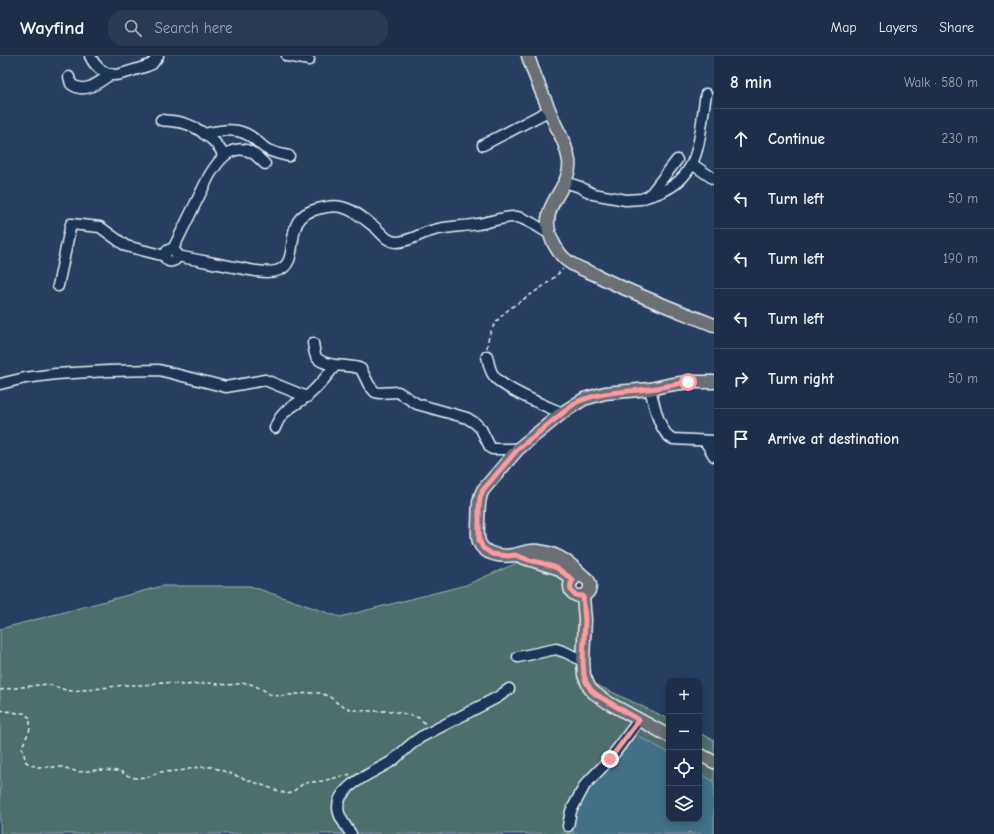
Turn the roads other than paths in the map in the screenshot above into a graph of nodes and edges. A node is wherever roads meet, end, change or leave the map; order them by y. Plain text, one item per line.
1 (90, 56) edge
2 (158, 56) edge
3 (287, 56) edge
4 (528, 56) edge
5 (309, 60) dead end
6 (111, 74) junction
7 (69, 77) dead end
8 (706, 94) dead end
9 (550, 110) junction
10 (161, 120) dead end
11 (204, 134) junction
12 (483, 145) dead end
13 (223, 156) junction
14 (288, 156) dead end
15 (677, 160) dead end
16 (265, 164) dead end
17 (692, 164) junction
18 (714, 179) edge
19 (565, 182) junction
20 (649, 196) junction
21 (549, 233) junction
22 (172, 254) junction
23 (58, 286) dead end
24 (714, 325) edge
25 (313, 343) dead end
26 (487, 356) road end
27 (335, 366) junction
28 (714, 382) edge
29 (0, 384) edge
30 (650, 389) junction
31 (307, 397) junction
32 (562, 413) junction
33 (275, 428) dead end
34 (710, 441) edge
35 (518, 449) junction
36 (714, 456) edge
37 (515, 555) junction
38 (585, 578) junction
39 (573, 580) junction
40 (583, 596) junction
41 (518, 657) dead end
42 (583, 661) junction
43 (509, 689) dead end
44 (639, 720) junction
45 (666, 734) edge
46 (702, 756) edge
47 (714, 762) edge
48 (568, 826) dead end
49 (351, 834) edge

1 - 6 street
2 - 6 street
3 - 5 street
4 - 9 main road
6 - 7 street
8 - 17 street
9 - 12 street
9 - 19 main road
10 - 11 street
11 - 13 street
11 - 14 street
13 - 16 street
13 - 22 street
15 - 20 street
17 - 18 street
17 - 20 street
19 - 20 street
19 - 21 main road
21 - 22 street
21 - 24 main road
22 - 23 street
25 - 27 street
26 - 32 street
27 - 31 street
27 - 35 street
28 - 30 main road
29 - 31 street
30 - 32 main road
30 - 34 street
31 - 33 street
32 - 35 main road
34 - 36 street
35 - 37 main road
37 - 38 main road
37 - 39 main road
38 - 39 main road
38 - 40 main road
39 - 40 main road
40 - 42 main road
41 - 42 street
42 - 44 main road
43 - 49 street
44 - 45 main road
44 - 48 street
46 - 47 main road

